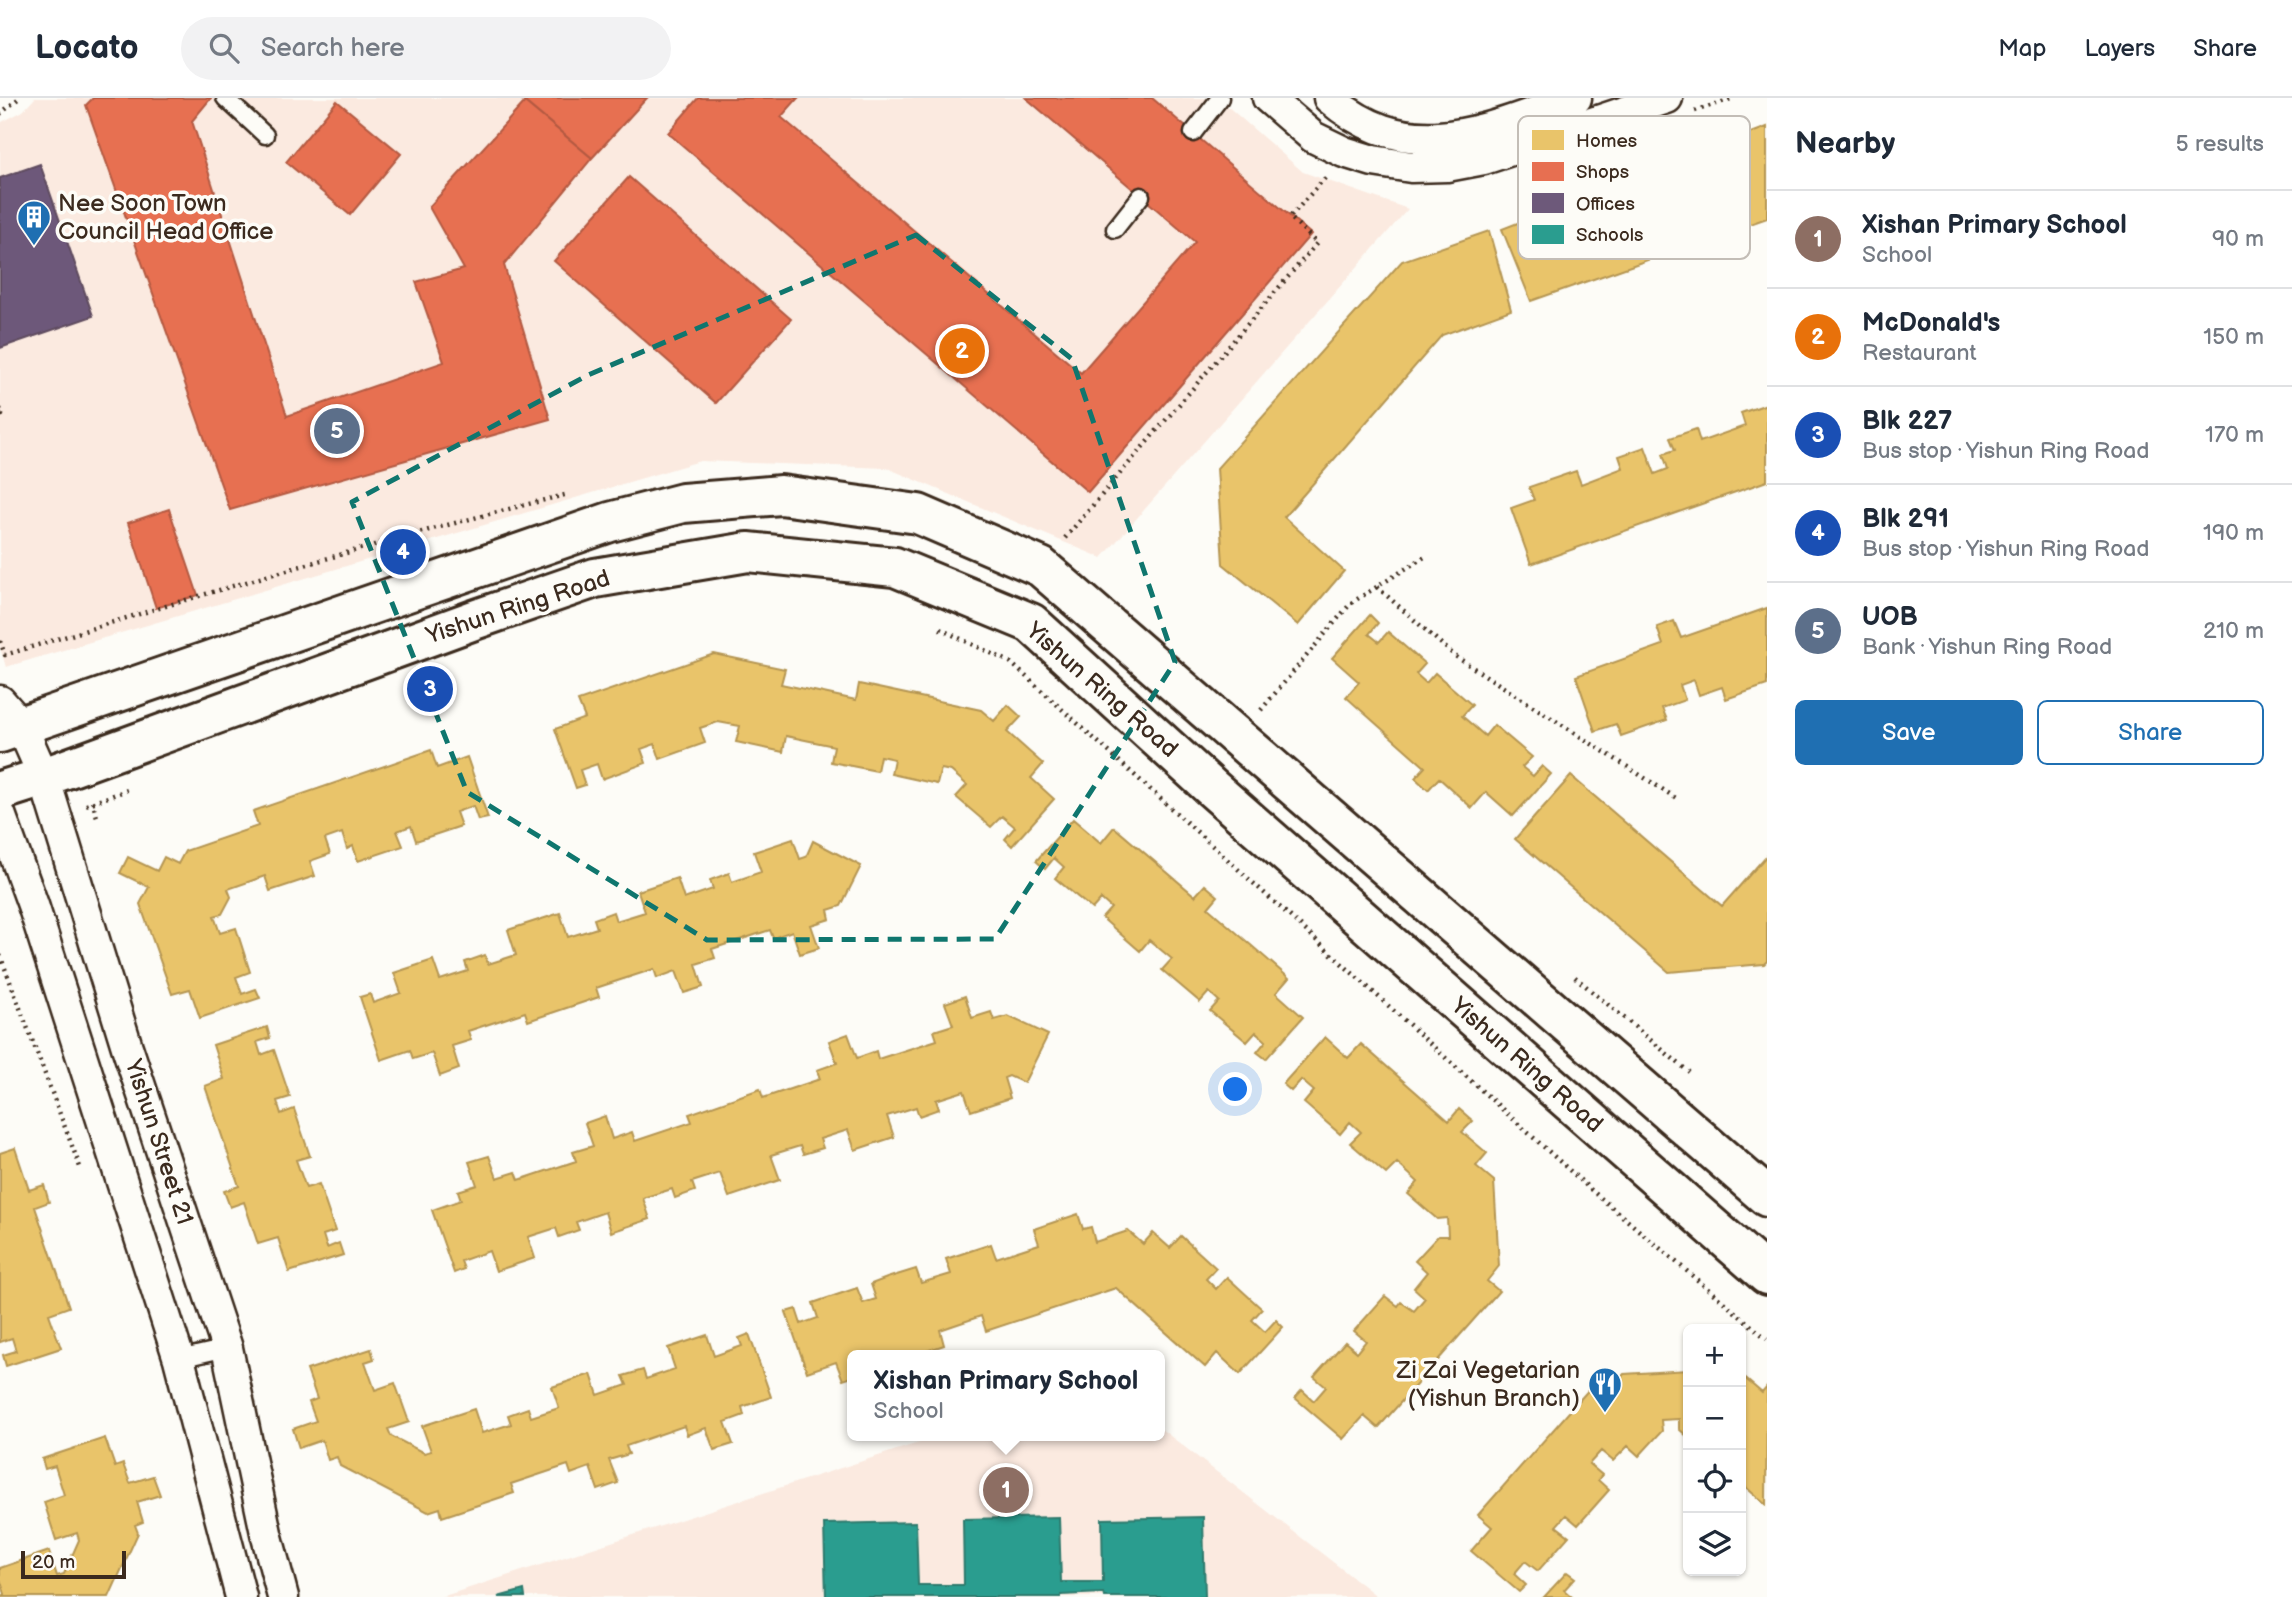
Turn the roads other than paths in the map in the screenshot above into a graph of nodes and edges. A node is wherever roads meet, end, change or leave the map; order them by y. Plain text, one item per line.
1 (225, 98) edge
2 (1220, 98) edge
3 (1268, 98) edge
4 (1329, 98) edge
5 (1576, 98) edge
6 (1667, 98) edge
7 (1523, 116) edge
8 (1613, 116) edge
9 (1518, 118) edge
10 (1193, 133) dead end
11 (265, 135) dead end
12 (1518, 148) edge
13 (1141, 196) dead end
14 (1115, 229) dead end
15 (7, 719) edge
16 (44, 777) junction
17 (0, 791) edge
18 (0, 814) edge
19 (1767, 1197) edge
20 (1767, 1275) edge
21 (227, 1348) junction
22 (179, 1359) junction
23 (241, 1597) edge
24 (283, 1597) edge

1 - 11 lane
2 - 10 lane
3 - 12 street
4 - 9 street
5 - 7 street
6 - 8 street
13 - 14 lane
15 - 16 street, Yishun Street 21
15 - 19 main road, Yishun Ring Road
16 - 17 main road, Yishun Ring Road
16 - 20 main road, Yishun Ring Road
16 - 21 street, Yishun Street 21
18 - 22 street, Yishun Street 21
21 - 22 lane
21 - 24 street, Yishun Street 21
22 - 23 street, Yishun Street 21

